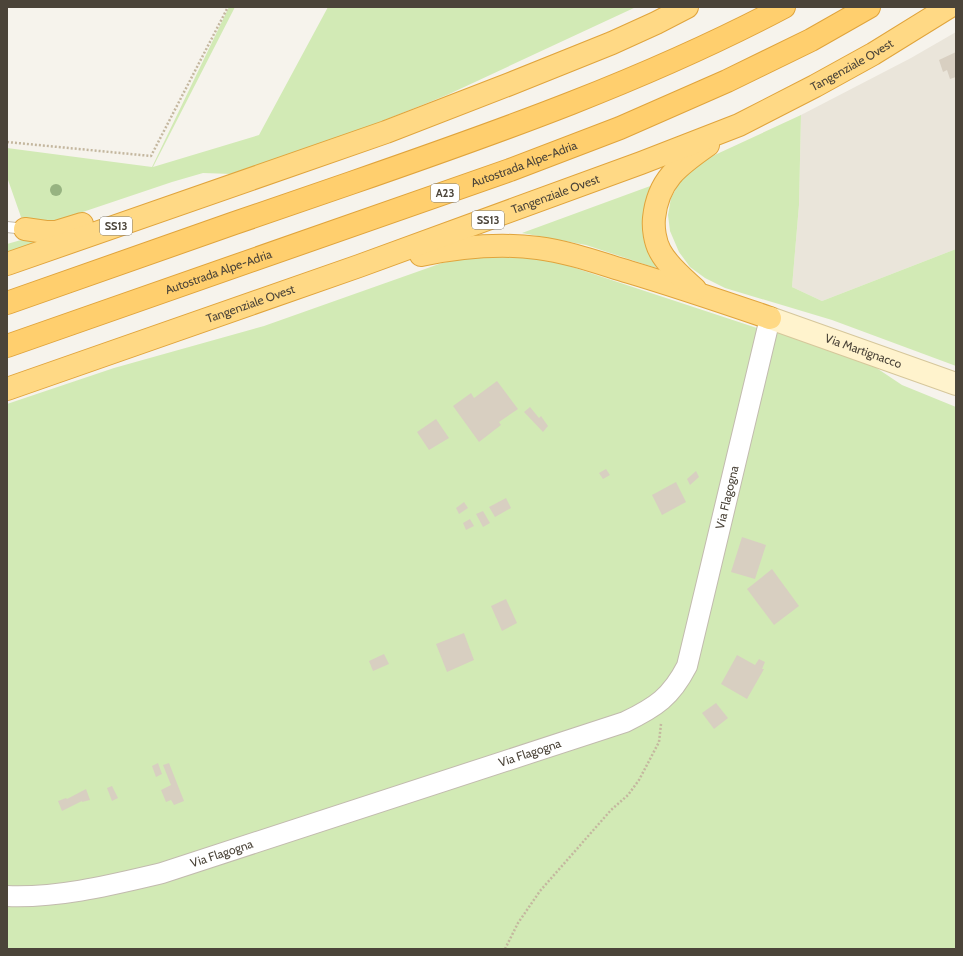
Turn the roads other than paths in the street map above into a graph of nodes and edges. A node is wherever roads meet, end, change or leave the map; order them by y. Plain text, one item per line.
1 (680, 7) edge
2 (687, 7) edge
3 (784, 7) edge
4 (869, 7) edge
5 (950, 7) edge
6 (656, 23) junction
7 (739, 125) junction
8 (225, 187) junction
9 (16, 228) edge
10 (7, 264) edge
11 (358, 266) junction
12 (701, 294) junction
13 (7, 303) edge
14 (770, 318) junction
15 (7, 346) edge
16 (956, 384) edge
17 (7, 389) edge
18 (7, 896) edge

1 - 6 highway
2 - 6 highway, SS13
3 - 13 highway
4 - 15 highway, Autostrada Alpe-Adria / A23
5 - 7 highway, Tangenziale Ovest / SS13
6 - 8 highway, SS13
7 - 11 highway, Tangenziale Ovest / SS13
7 - 12 highway
8 - 9 highway
8 - 10 highway, SS13
11 - 12 highway
11 - 17 highway, Tangenziale Ovest / SS13
12 - 14 highway
14 - 16 main road, Via Martignacco
14 - 18 street, Via Flagogna

